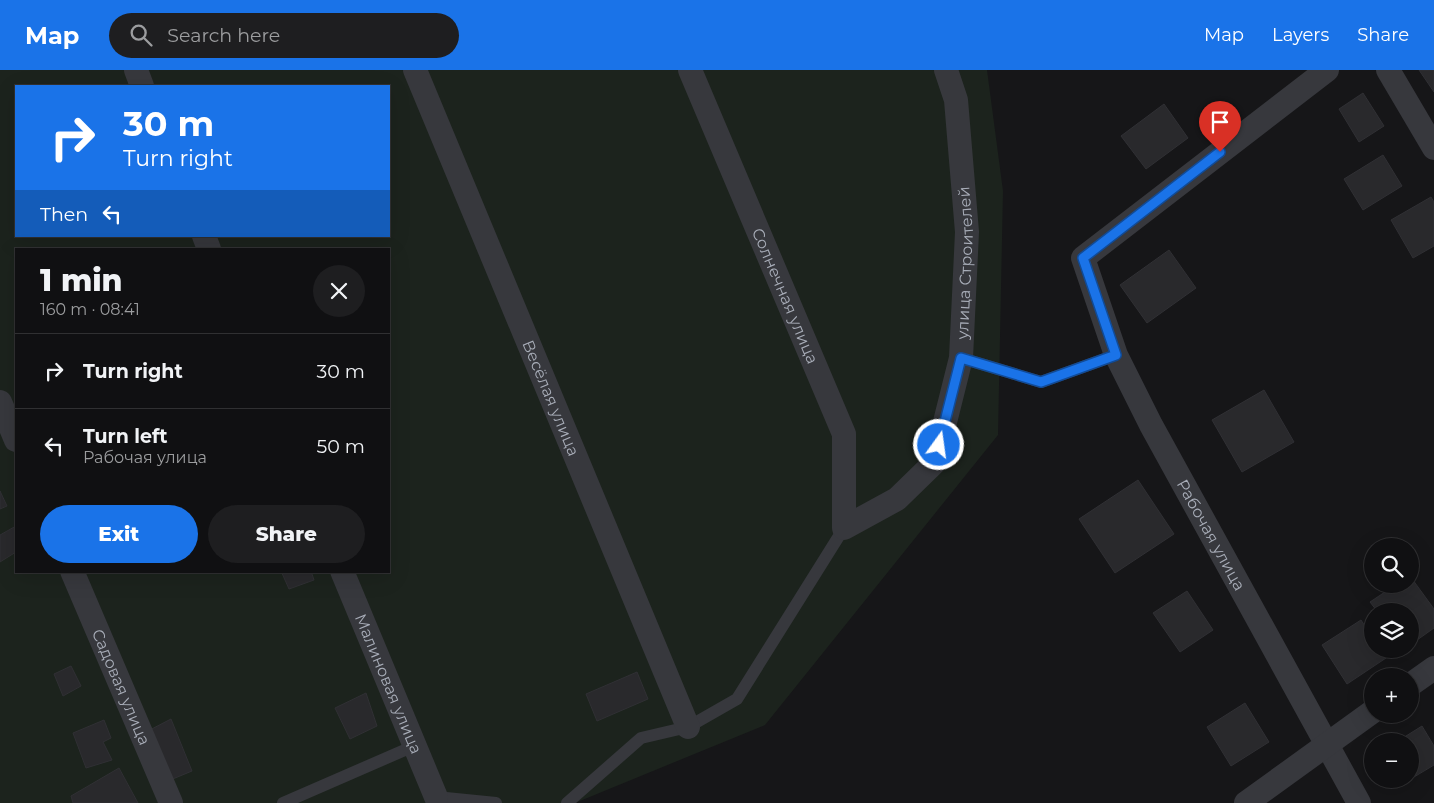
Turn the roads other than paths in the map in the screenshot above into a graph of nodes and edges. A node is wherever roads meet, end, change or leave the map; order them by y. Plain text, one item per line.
1 (136, 70) edge
2 (415, 70) edge
3 (690, 70) edge
4 (946, 70) edge
5 (1327, 70) edge
6 (1388, 70) edge
7 (142, 85) edge
8 (1434, 148) edge
9 (1116, 355) junction
10 (961, 358) junction
11 (0, 402) edge
12 (15, 438) edge
13 (844, 528) junction
14 (73, 573) edge
15 (343, 573) edge
16 (1434, 668) edge
17 (1419, 679) edge
18 (1364, 718) edge
19 (688, 727) junction
20 (1327, 744) junction
21 (414, 746) junction
22 (436, 797) joint
23 (171, 803) edge
24 (283, 803) edge
25 (496, 803) edge
26 (567, 803) edge
27 (1246, 803) edge
28 (1359, 803) edge

1 - 7 street
2 - 19 street, Весёлая улица
3 - 13 street, Солнечная улица
4 - 10 street, улица Строителей
5 - 9 street, Рабочая улица
6 - 8 street
9 - 10 lane
9 - 20 street, Рабочая улица
10 - 13 street, улица Строителей
11 - 12 street
13 - 19 lane
14 - 23 street, Садовая улица
15 - 21 street, Малиновая улица
16 - 17 street
18 - 20 street
19 - 26 lane
20 - 27 street
20 - 28 street, Рабочая улица
21 - 22 street, Малиновая улица
21 - 24 lane
22 - 25 lane

